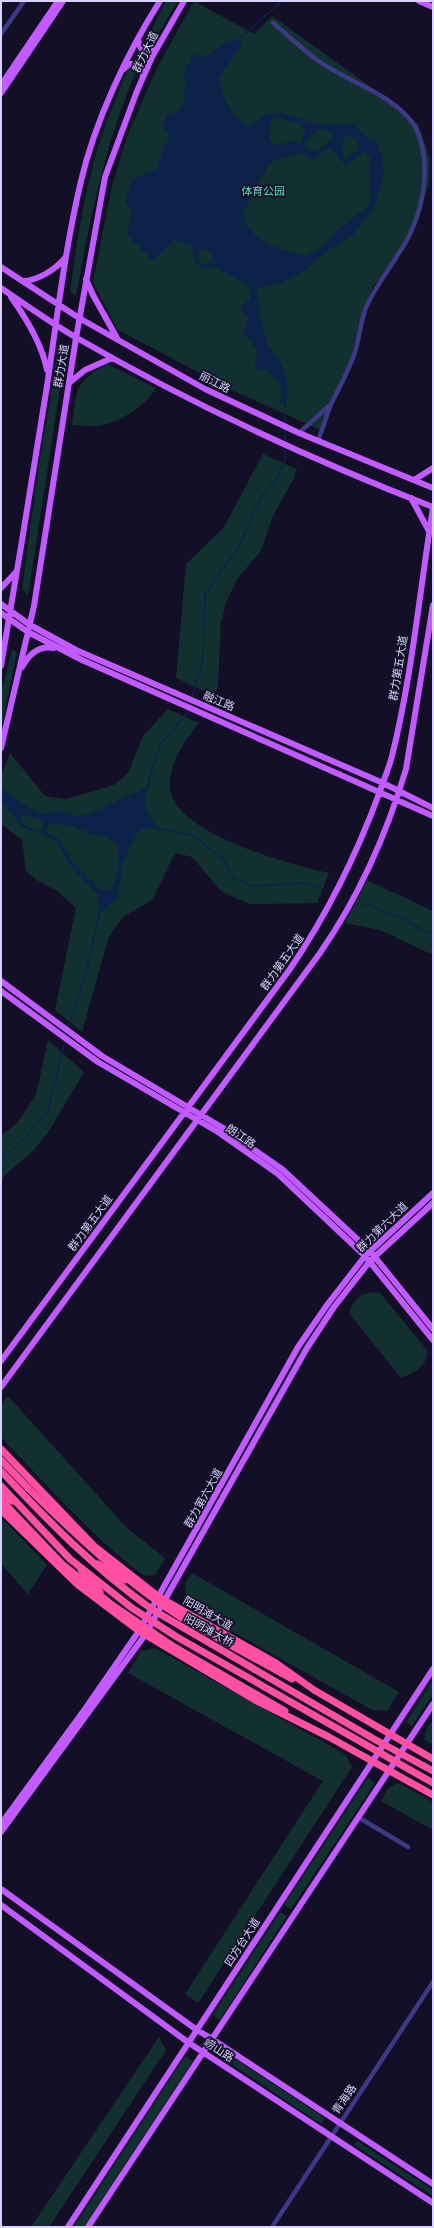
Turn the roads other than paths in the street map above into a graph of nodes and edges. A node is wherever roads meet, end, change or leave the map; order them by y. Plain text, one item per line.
1 (24, 1) edge
2 (58, 1) edge
3 (63, 1) edge
4 (160, 1) edge
5 (184, 1) edge
6 (419, 1) edge
7 (433, 7) edge
8 (273, 23) dead end
9 (1, 34) edge
10 (138, 39) junction
11 (156, 49) junction
12 (123, 70) junction
13 (144, 76) junction
14 (1, 85) edge
15 (1, 92) edge
16 (67, 256) junction
17 (1, 267) edge
18 (86, 278) junction
19 (22, 281) junction
20 (1, 288) edge
21 (7, 292) junction
22 (59, 306) junction
23 (79, 318) junction
24 (56, 325) junction
25 (76, 338) junction
26 (118, 340) junction
27 (112, 358) junction
28 (48, 376) junction
29 (69, 383) junction
30 (331, 404) junction
31 (299, 433) junction
32 (318, 441) junction
33 (433, 468) edge
34 (414, 480) junction
35 (433, 488) edge
36 (411, 498) junction
37 (433, 507) edge
38 (429, 531) junction
39 (17, 569) junction
40 (1, 588) edge
41 (1, 604) edge
42 (433, 605) edge
43 (10, 610) junction
44 (1, 613) edge
45 (9, 619) junction
46 (30, 625) junction
47 (28, 632) junction
48 (61, 650) junction
49 (1, 666) edge
50 (19, 674) junction
51 (1, 748) edge
52 (383, 783) junction
53 (380, 791) junction
54 (399, 791) junction
55 (396, 799) junction
56 (433, 808) edge
57 (433, 816) edge
58 (1, 982) edge
59 (1, 991) edge
60 (188, 1107) junction
61 (184, 1113) junction
62 (201, 1114) junction
63 (196, 1120) junction
64 (433, 1193) edge
65 (433, 1203) edge
66 (370, 1251) junction
67 (365, 1256) junction
68 (375, 1256) junction
69 (370, 1261) junction
70 (433, 1329) edge
71 (433, 1340) edge
72 (1, 1360) edge
73 (1, 1387) edge
74 (1, 1449) edge
75 (1, 1460) edge
76 (8, 1466) junction
77 (1, 1471) edge
78 (1, 1486) edge
79 (1, 1492) edge
80 (26, 1497) junction
81 (1, 1500) edge
82 (19, 1506) junction
83 (1, 1510) edge
84 (85, 1557) junction
85 (75, 1564) junction
86 (132, 1584) junction
87 (162, 1598) junction
88 (112, 1605) junction
89 (142, 1633) junction
90 (433, 1669) edge
91 (314, 1690) junction
92 (433, 1704) edge
93 (390, 1734) junction
94 (329, 1737) junction
95 (406, 1744) junction
96 (433, 1759) edge
97 (372, 1761) junction
98 (389, 1771) junction
99 (433, 1771) edge
100 (433, 1782) edge
101 (433, 1795) edge
102 (358, 1817) junction
103 (1, 1824) edge
104 (1, 1832) edge
105 (408, 1847) dead end
106 (1, 1889) edge
107 (1, 1905) edge
108 (433, 1982) edge
109 (197, 2030) junction
110 (212, 2039) junction
111 (189, 2043) junction
112 (204, 2052) junction
113 (340, 2122) junction
114 (331, 2136) junction
115 (433, 2184) edge
116 (433, 2203) edge
117 (68, 2227) edge
118 (88, 2227) edge
119 (272, 2227) edge

1 - 9 street
2 - 14 main road
3 - 15 main road
4 - 10 main road, 群力大道
5 - 11 main road, 群力大道
6 - 7 main road
8 - 30 street
10 - 11 main road
10 - 12 main road, 群力大道
11 - 13 main road, 群力大道
12 - 13 main road
12 - 16 main road, 群力大道
13 - 18 main road, 群力大道
16 - 19 main road
16 - 22 main road, 群力大道
17 - 19 main road, 丽江路
18 - 23 main road, 群力大道
18 - 26 main road
19 - 22 main road, 丽江路
20 - 21 main road
21 - 24 main road
21 - 28 main road
22 - 23 main road, 丽江路
22 - 24 main road, 群力大道
23 - 25 main road, 群力大道
23 - 26 main road, 丽江路
24 - 25 main road
24 - 28 main road, 群力大道
25 - 27 main road
25 - 29 main road, 群力大道
26 - 31 main road, 丽江路
27 - 29 main road
27 - 36 main road
28 - 39 main road, 群力大道
29 - 46 main road, 群力大道
30 - 31 street
30 - 32 street
31 - 32 main road, 丽江路
32 - 34 main road, 丽江路
33 - 34 main road
34 - 35 main road, 丽江路
36 - 37 main road
36 - 38 main road
37 - 38 main road, 群力第五大道
38 - 52 main road, 群力第五大道
39 - 40 main road
39 - 43 main road, 群力大道
41 - 43 main road, 融江路
42 - 54 main road
43 - 45 main road, 群力大道
43 - 46 main road, 融江路
44 - 45 main road, 融江路
45 - 47 main road, 融江路
45 - 49 main road, 群力大道
46 - 47 main road, 群力大道
46 - 52 main road, 融江路
47 - 48 main road, 融江路
47 - 50 main road, 群力大道
48 - 50 main road
48 - 53 main road, 融江路
50 - 51 main road, 群力大道
52 - 53 main road, 群力第五大道
52 - 54 main road, 融江路
53 - 55 main road, 融江路
53 - 60 main road, 群力第五大道
54 - 55 main road
54 - 56 main road, 融江路
55 - 57 main road, 融江路
55 - 62 main road
58 - 60 main road, 朗江路
59 - 61 main road, 朗江路
60 - 61 main road, 群力第五大道
60 - 62 main road, 朗江路
61 - 63 main road, 朗江路
61 - 72 main road, 群力第五大道
62 - 63 main road
62 - 66 main road, 朗江路
63 - 67 main road, 朗江路
63 - 73 main road
64 - 66 main road, 群力第六大道
65 - 68 main road, 群力第六大道
66 - 67 main road, 群力第六大道
66 - 68 main road, 朗江路
67 - 69 main road, 朗江路
67 - 87 main road, 群力第六大道
68 - 69 main road, 群力第六大道
68 - 70 main road, 朗江路
69 - 71 main road, 朗江路
69 - 87 main road, 群力第六大道
74 - 87 highway, 阳明滩大道
75 - 76 highway
76 - 80 highway, bridge
76 - 86 highway, bridge
77 - 80 highway, 阳明滩大桥, bridge
78 - 82 highway, 阳明滩大桥, bridge
79 - 82 highway, bridge
80 - 84 highway, 阳明滩大桥, bridge
81 - 88 highway
82 - 85 highway, 阳明滩大桥, bridge
83 - 89 highway
84 - 86 highway, bridge
84 - 99 highway, 阳明滩大桥, bridge
85 - 88 highway, bridge
85 - 100 highway, 阳明滩大桥, bridge
86 - 91 highway, bridge
87 - 89 main road, 群力第六大道
87 - 91 highway, 阳明滩大道
88 - 94 highway, bridge
89 - 94 highway
89 - 103 main road, 群力第六大道
89 - 104 main road, 群力第六大道
90 - 93 main road, 四方台大道
91 - 93 highway, 阳明滩大道
92 - 95 main road
93 - 95 highway, 阳明滩大道
93 - 97 main road, 四方台大道
94 - 97 highway
95 - 96 highway, 阳明滩大道
95 - 98 main road
97 - 98 highway
97 - 109 main road, 四方台大道
98 - 101 highway
98 - 102 main road
102 - 105 street
102 - 110 main road
106 - 109 main road, 崂山路
107 - 111 main road, 崂山路
108 - 113 street, 青海路
109 - 110 main road, 崂山路
109 - 111 main road, 四方台大道
110 - 112 main road
110 - 113 main road, 崂山路
111 - 112 main road, 崂山路
111 - 117 main road, 四方台大道
112 - 114 main road, 崂山路
112 - 118 main road
113 - 114 street, 青海路
113 - 115 main road, 崂山路
114 - 116 main road, 崂山路
114 - 119 street, 青海路

